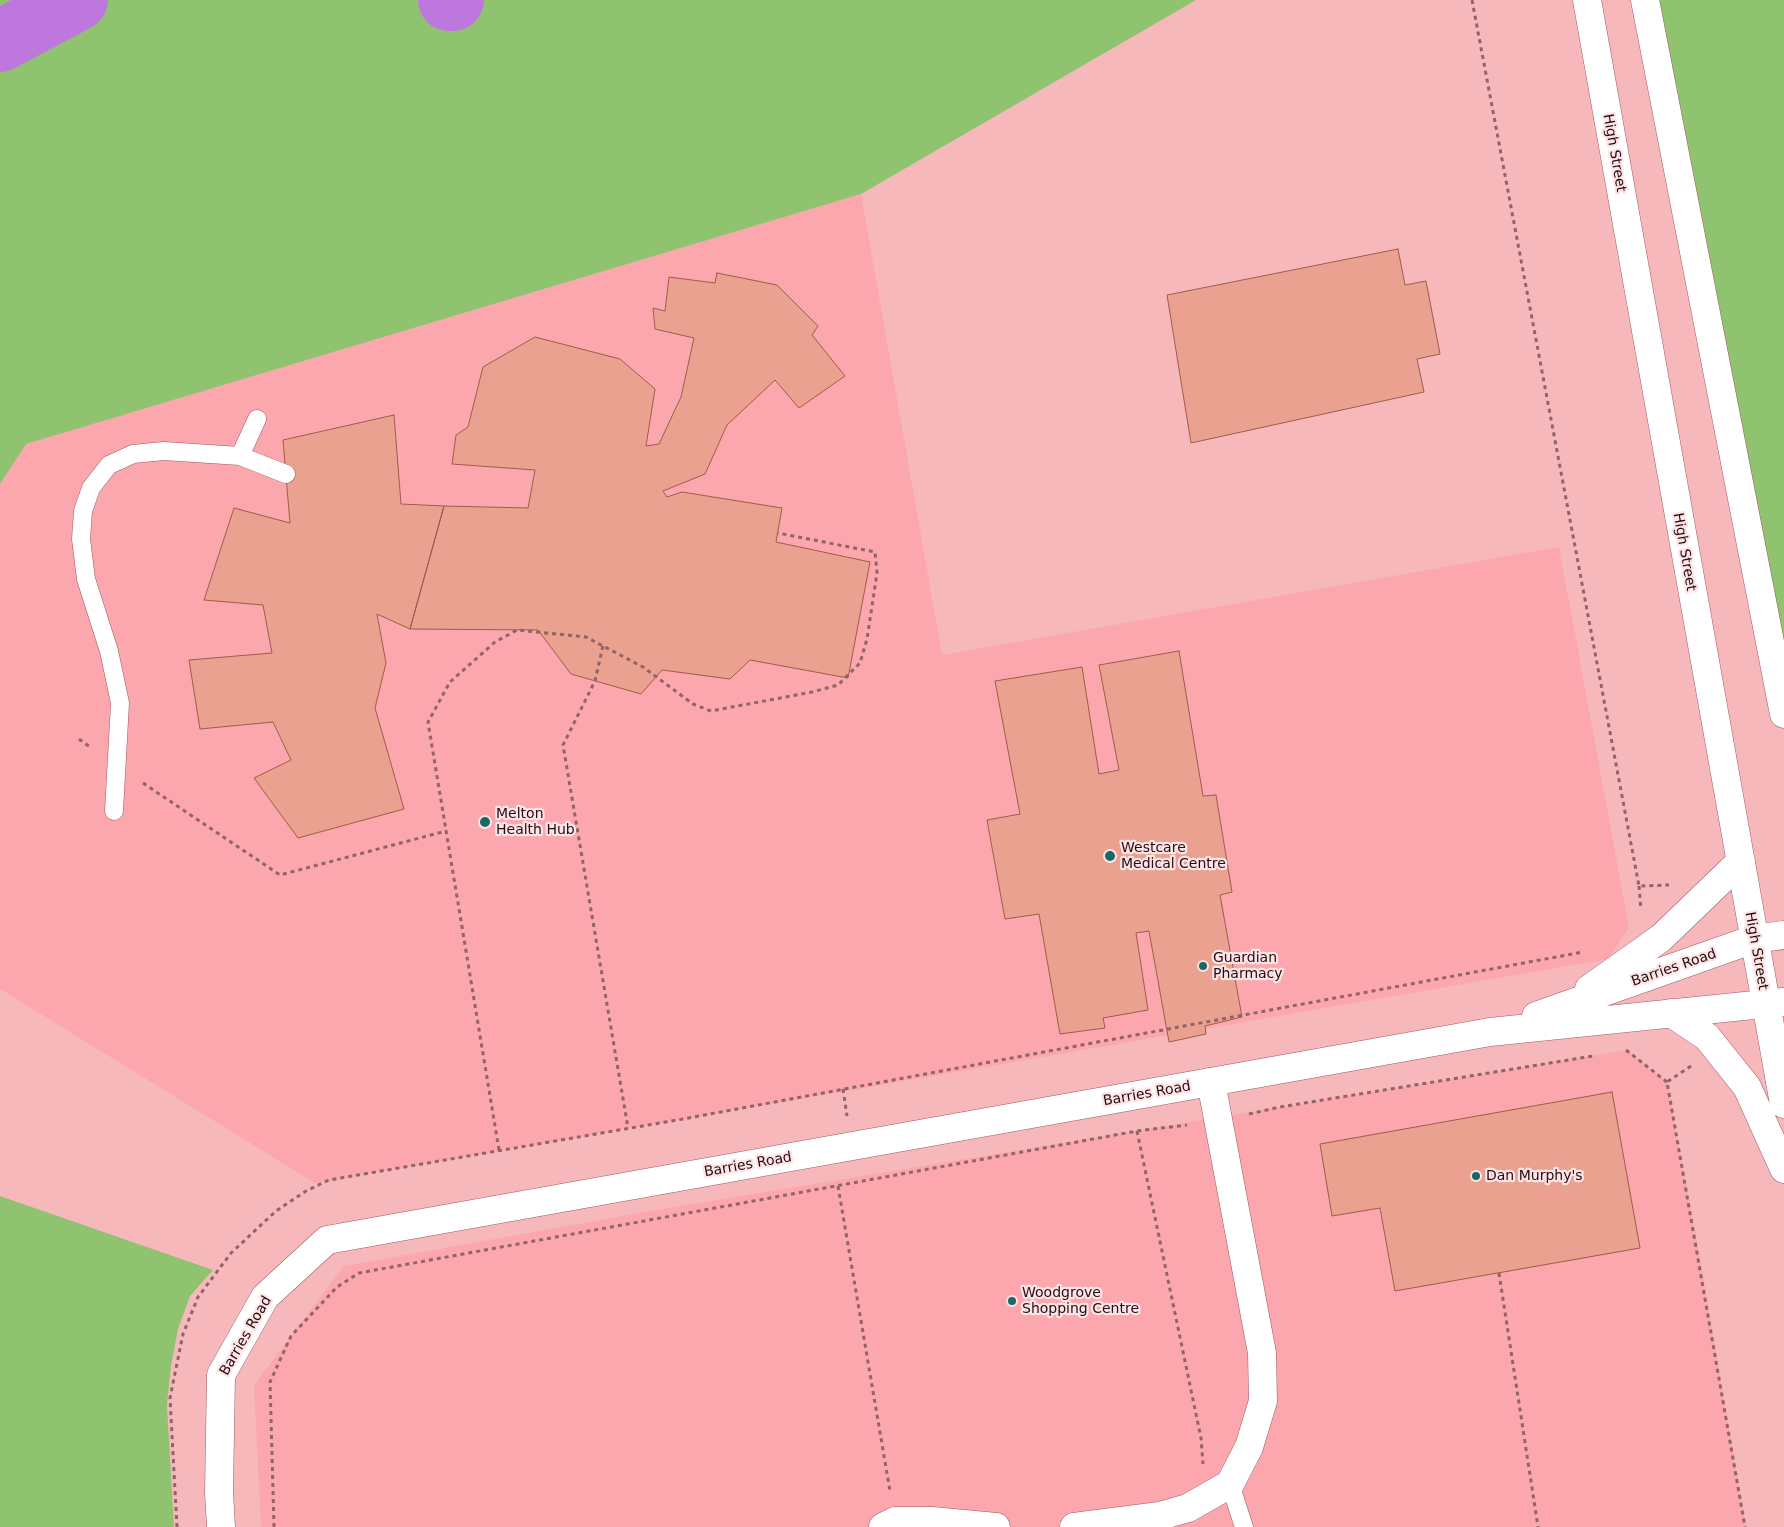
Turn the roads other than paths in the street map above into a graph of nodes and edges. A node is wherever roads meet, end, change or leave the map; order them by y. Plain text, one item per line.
1 (1587, 0) edge
2 (1645, 0) edge
3 (257, 419) dead end
4 (240, 456) junction
5 (286, 474) dead end
6 (1784, 714) edge
7 (114, 811) dead end
8 (1741, 861) junction
9 (1784, 935) edge
10 (1754, 939) junction
11 (1775, 1004) edge
12 (1565, 1006) junction
13 (1671, 1013) junction
14 (1490, 1032) junction
15 (1211, 1082) junction
16 (1784, 1104) edge
17 (1784, 1170) edge
18 (1230, 1484) junction
19 (889, 1524) edge
20 (221, 1527) edge
21 (996, 1527) edge
22 (1074, 1527) edge
23 (1244, 1527) edge

1 - 8 street, High Street
2 - 6 street
3 - 4 lane
4 - 5 lane
4 - 7 lane
8 - 10 street, High Street
8 - 12 street, Barries Road
9 - 10 street, Barries Road
10 - 11 street, High Street
10 - 12 street, Barries Road
11 - 13 street, Barries Road
11 - 16 street, High Street
12 - 14 street, Barries Road
13 - 14 street, Barries Road
13 - 17 street
14 - 15 street, Barries Road
15 - 18 street
15 - 20 street, Barries Road
18 - 22 street
18 - 23 lane
19 - 21 street

